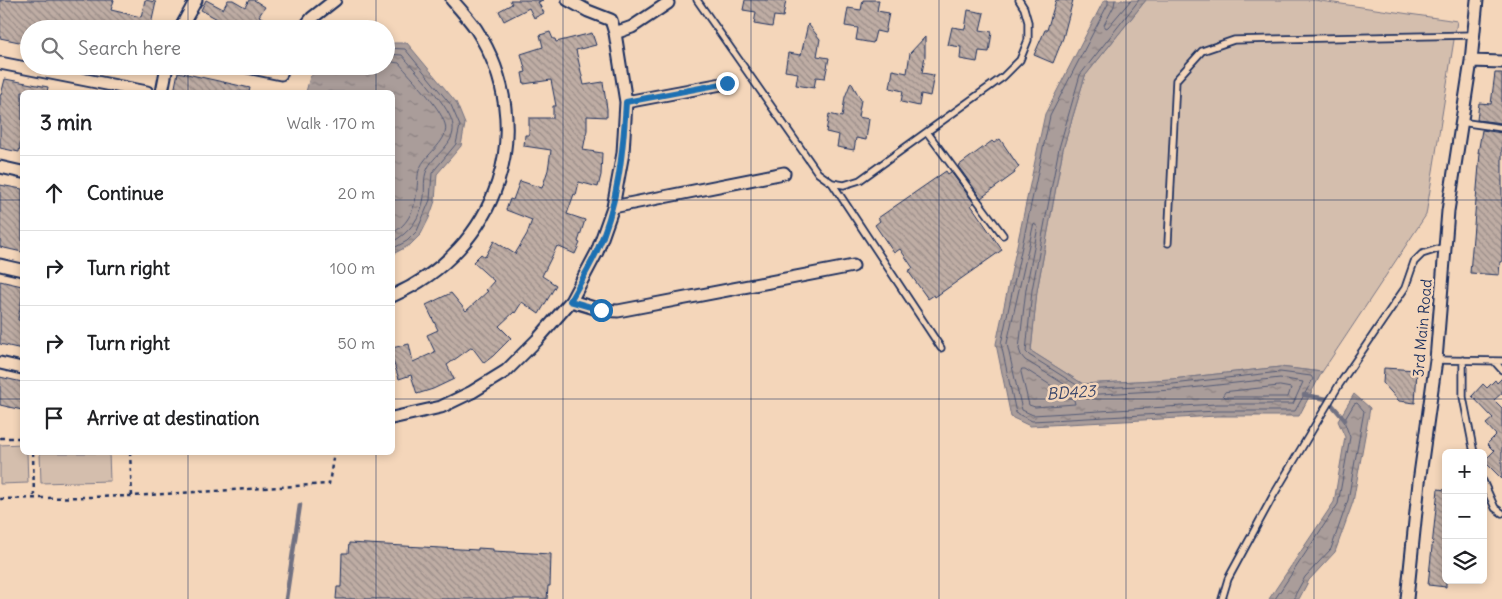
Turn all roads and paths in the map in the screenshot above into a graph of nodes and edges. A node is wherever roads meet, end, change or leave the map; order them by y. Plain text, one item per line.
1 (196, 0) edge
2 (335, 0) edge
3 (452, 0) edge
4 (568, 0) edge
5 (697, 0) edge
6 (1019, 0) edge
7 (1477, 0) edge
8 (668, 3) dead end
9 (185, 20) edge
10 (310, 20) edge
11 (615, 33) junction
12 (1474, 35) junction
13 (1471, 61) junction
14 (1502, 62) edge
15 (0, 63) edge
16 (20, 67) edge
17 (61, 75) edge
18 (165, 75) edge
19 (727, 83) dead end
20 (137, 90) edge
21 (162, 90) edge
22 (626, 102) junction
23 (1461, 122) junction
24 (1502, 128) edge
25 (927, 132) junction
26 (0, 167) edge
27 (20, 172) edge
28 (784, 173) dead end
29 (832, 183) junction
30 (612, 207) junction
31 (1002, 235) dead end
32 (1168, 243) dead end
33 (1444, 247) junction
34 (0, 265) edge
35 (853, 266) dead end
36 (20, 270) edge
37 (395, 294) edge
38 (570, 301) junction
39 (941, 348) dead end
40 (1436, 360) junction
41 (1463, 360) junction
42 (1494, 361) junction
43 (1502, 361) edge
44 (0, 363) edge
45 (20, 368) edge
46 (1502, 370) edge
47 (395, 417) edge
48 (0, 438) edge
49 (20, 438) edge
50 (1473, 449) edge
51 (33, 455) edge
52 (130, 455) edge
53 (334, 455) edge
54 (1487, 490) edge
55 (132, 496) junction
56 (34, 498) junction
57 (0, 499) edge
58 (1502, 513) edge
59 (1222, 599) edge
60 (1407, 599) edge

1 - 9 street
2 - 10 street
3 - 37 street
4 - 11 street
5 - 29 lane
6 - 25 lane
7 - 12 street, 3rd Main Road
8 - 11 street
11 - 22 street
12 - 13 street, 3rd Main Road
12 - 32 lane
13 - 14 street
13 - 23 street, 3rd Main Road
15 - 16 street
17 - 20 street
18 - 21 street
19 - 22 street
22 - 30 street
23 - 24 lane
23 - 33 street, 3rd Main Road
25 - 29 lane
25 - 31 lane
26 - 27 street
28 - 30 street
29 - 39 lane
30 - 38 street
33 - 40 street, 3rd Main Road
33 - 59 lane
34 - 36 street
35 - 38 street
38 - 47 street
40 - 41 lane
40 - 60 street, 3rd Main Road
41 - 42 lane
41 - 50 lane
42 - 43 lane
42 - 46 lane
44 - 45 street
48 - 49 path
51 - 56 path
52 - 55 path
53 - 55 path
54 - 58 lane
55 - 56 path
56 - 57 path

